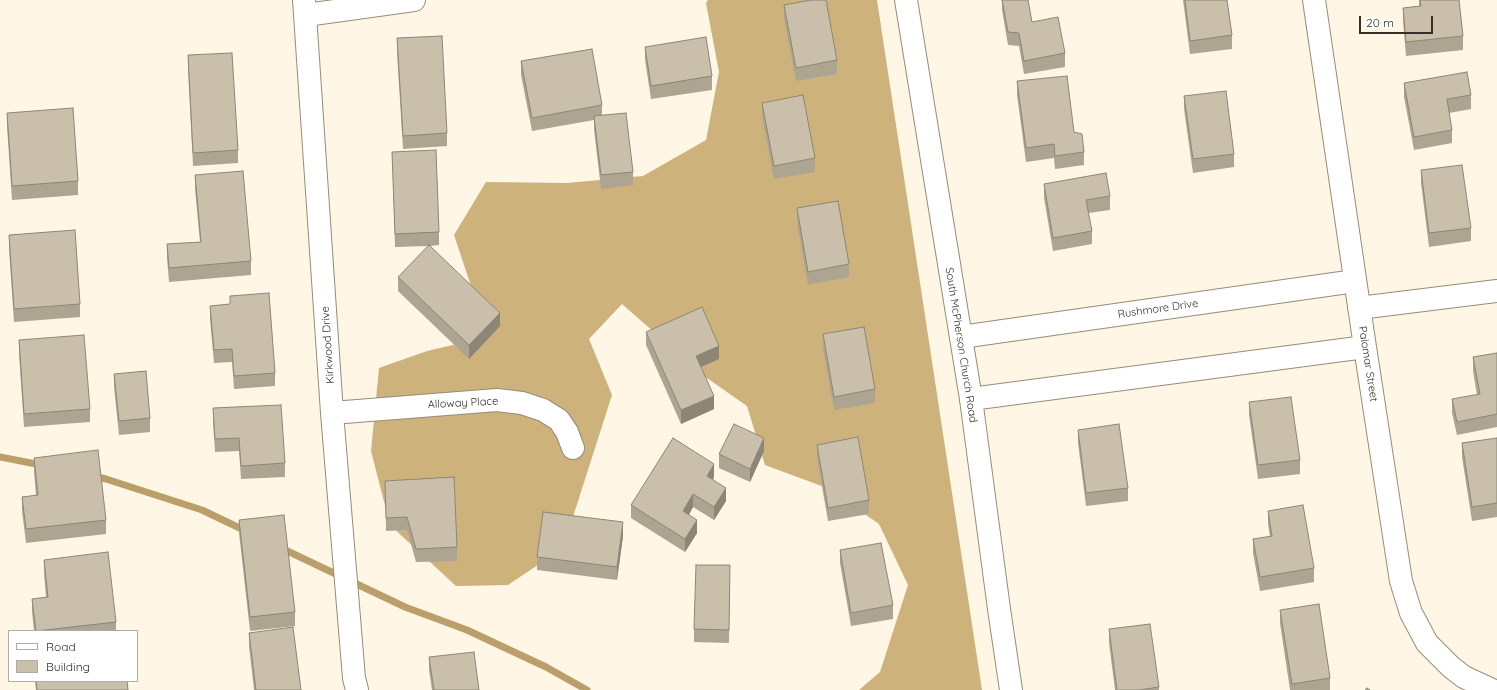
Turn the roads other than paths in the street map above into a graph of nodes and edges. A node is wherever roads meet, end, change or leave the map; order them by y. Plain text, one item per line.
1 (414, 0) edge
2 (906, 0) edge
3 (1314, 0) edge
4 (305, 8) edge
5 (1355, 281) junction
6 (1497, 292) edge
7 (1359, 308) junction
8 (961, 337) junction
9 (1365, 347) junction
10 (971, 399) junction
11 (332, 413) junction
12 (573, 448) dead end
13 (357, 690) edge
14 (1011, 690) edge
15 (1492, 690) edge

1 - 4 street
2 - 8 street, South McPherson Church Road
3 - 5 street, Palomar Street
4 - 11 street, Kirkwood Drive
5 - 7 street, Palomar Street
5 - 8 street, Rushmore Drive
6 - 7 street
7 - 9 street, Palomar Street
8 - 10 street, South McPherson Church Road
9 - 10 street
9 - 15 street, Palomar Street
10 - 14 street, South McPherson Church Road
11 - 12 street, Alloway Place
11 - 13 street, Kirkwood Drive

